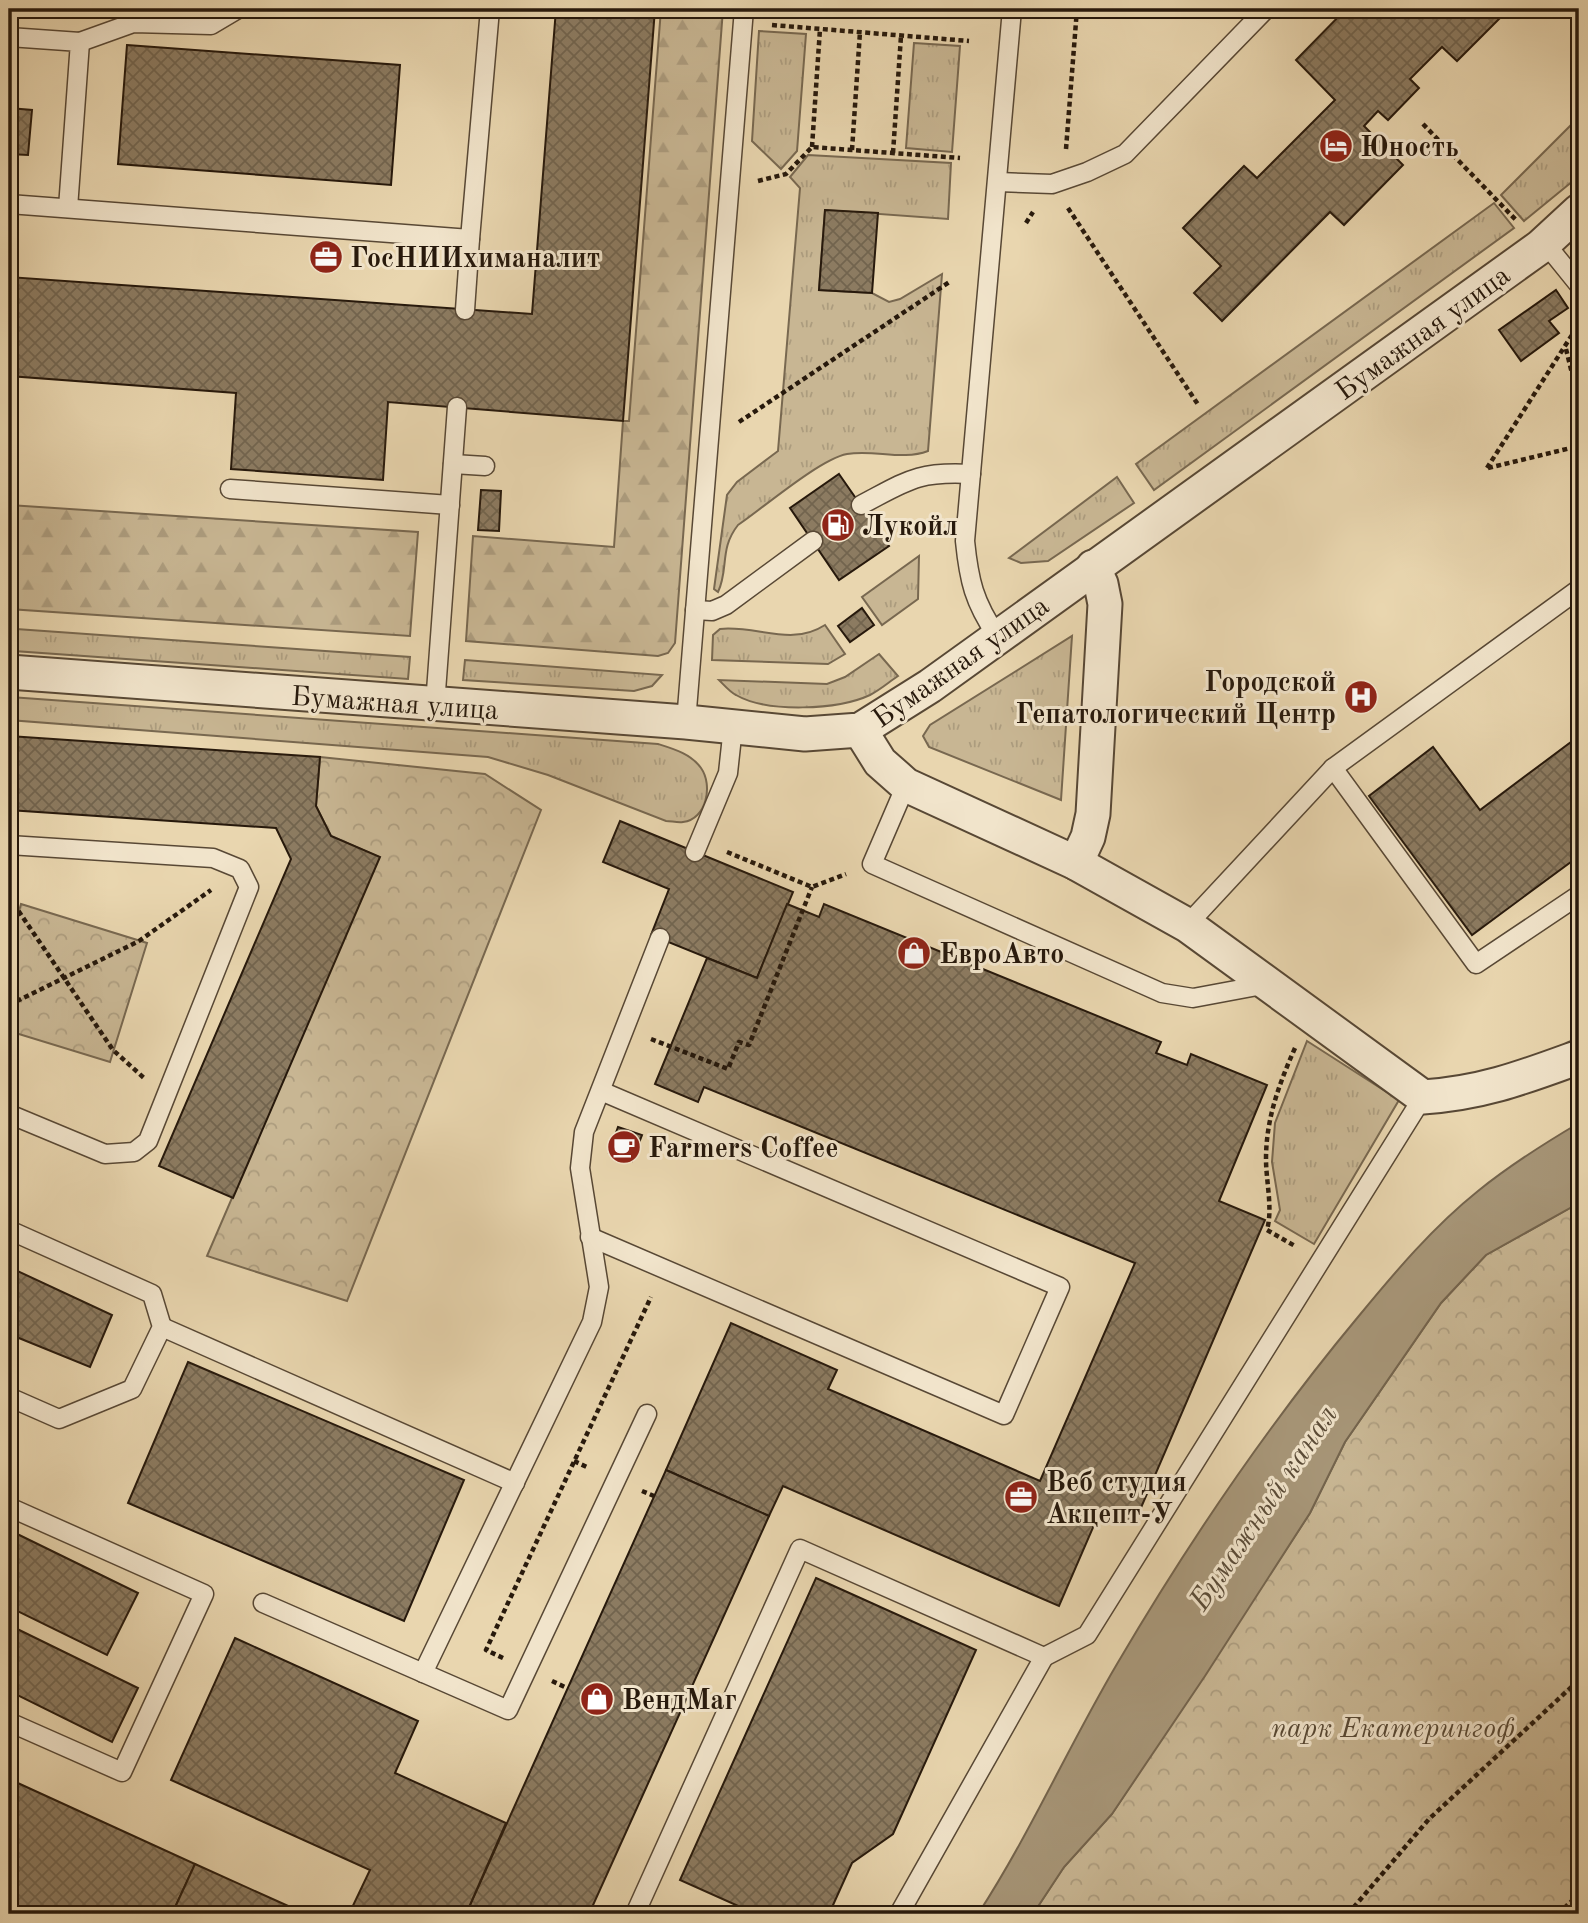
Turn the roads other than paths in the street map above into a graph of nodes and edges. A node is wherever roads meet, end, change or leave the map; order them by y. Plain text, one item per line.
1 (238, 9) edge
2 (490, 9) edge
3 (1012, 9) edge
4 (1266, 9) edge
5 (744, 16) edge
6 (9, 37) edge
7 (80, 42) junction
8 (998, 182) junction
9 (9, 204) edge
10 (68, 208) junction
11 (1579, 211) edge
12 (1532, 234) junction
13 (470, 239) junction
14 (1579, 285) edge
15 (465, 310) dead end
16 (457, 407) dead end
17 (453, 464) junction
18 (485, 466) dead end
19 (971, 474) junction
20 (230, 489) dead end
21 (450, 505) junction
22 (861, 505) dead end
23 (813, 541) dead end
24 (1093, 567) junction
25 (1579, 589) edge
26 (695, 610) junction
27 (997, 636) junction
28 (9, 672) edge
29 (435, 705) junction
30 (686, 722) junction
31 (733, 727) junction
32 (860, 730) junction
33 (1333, 768) junction
34 (906, 785) junction
35 (9, 845) edge
36 (698, 847) road end
37 (1076, 863) junction
38 (1579, 895) edge
39 (1187, 925) junction
40 (660, 938) dead end
41 (1268, 984) junction
42 (1579, 1058) edge
43 (600, 1091) junction
44 (1423, 1097) junction
45 (9, 1114) edge
46 (9, 1230) edge
47 (590, 1237) junction
48 (162, 1327) junction
49 (9, 1397) edge
50 (647, 1414) dead end
51 (515, 1483) junction
52 (9, 1507) edge
53 (263, 1603) dead end
54 (1044, 1657) junction
55 (423, 1673) junction
56 (9, 1722) edge
57 (635, 1914) edge
58 (899, 1914) edge

1 - 7 lane
2 - 13 lane
3 - 8 lane
4 - 8 lane
5 - 26 lane
6 - 7 lane
7 - 10 lane
8 - 19 lane
9 - 10 lane
10 - 13 lane
11 - 12 street, Бумажная улица
12 - 14 lane
12 - 24 street, Бумажная улица
13 - 15 lane
16 - 17 lane
17 - 18 lane
17 - 21 lane
19 - 22 lane
19 - 27 lane
20 - 21 lane
21 - 29 lane
23 - 26 lane
24 - 27 street, Бумажная улица
24 - 37 street
25 - 33 lane
26 - 30 lane
27 - 32 street, Бумажная улица
28 - 29 street, Бумажная улица
29 - 30 street, Бумажная улица
30 - 31 street, Бумажная улица
31 - 32 street, Бумажная улица
31 - 36 lane
32 - 34 street
33 - 38 lane
33 - 39 lane
34 - 37 street
34 - 41 lane
35 - 45 lane
37 - 39 street
39 - 41 street
40 - 43 lane
41 - 44 street
42 - 44 street
43 - 47 lane
43 - 47 lane
44 - 54 lane
46 - 48 lane
47 - 51 lane
48 - 49 lane
48 - 51 lane
50 - 55 lane
51 - 55 lane
52 - 56 lane
53 - 55 lane
54 - 57 lane
54 - 58 lane

